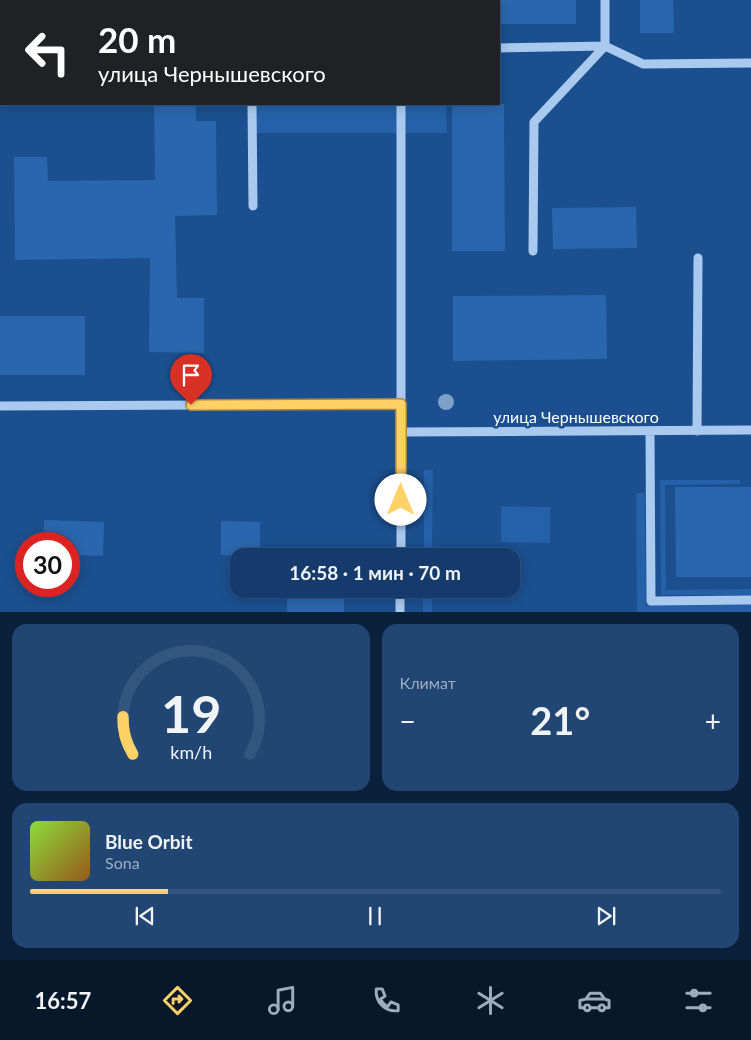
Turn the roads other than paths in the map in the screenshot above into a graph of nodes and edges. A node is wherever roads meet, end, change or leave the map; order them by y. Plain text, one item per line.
1 (605, 0) edge
2 (605, 46) junction
3 (500, 48) edge
4 (751, 63) edge
5 (252, 105) edge
6 (401, 105) edge
7 (252, 206) dead end
8 (533, 252) dead end
9 (698, 258) dead end
10 (401, 404) junction
11 (0, 406) edge
12 (751, 430) edge
13 (650, 431) junction
14 (698, 431) junction
15 (401, 432) junction
16 (400, 548) edge
17 (400, 598) edge
18 (751, 600) edge
19 (400, 612) edge

1 - 2 street
2 - 3 street
2 - 4 street
2 - 8 street
5 - 7 street
6 - 10 street
9 - 14 street
10 - 11 street
10 - 15 street
12 - 14 street, улица Чернышевского
13 - 14 street, улица Чернышевского
13 - 15 street, улица Чернышевского
13 - 18 street
15 - 16 street
17 - 19 street

